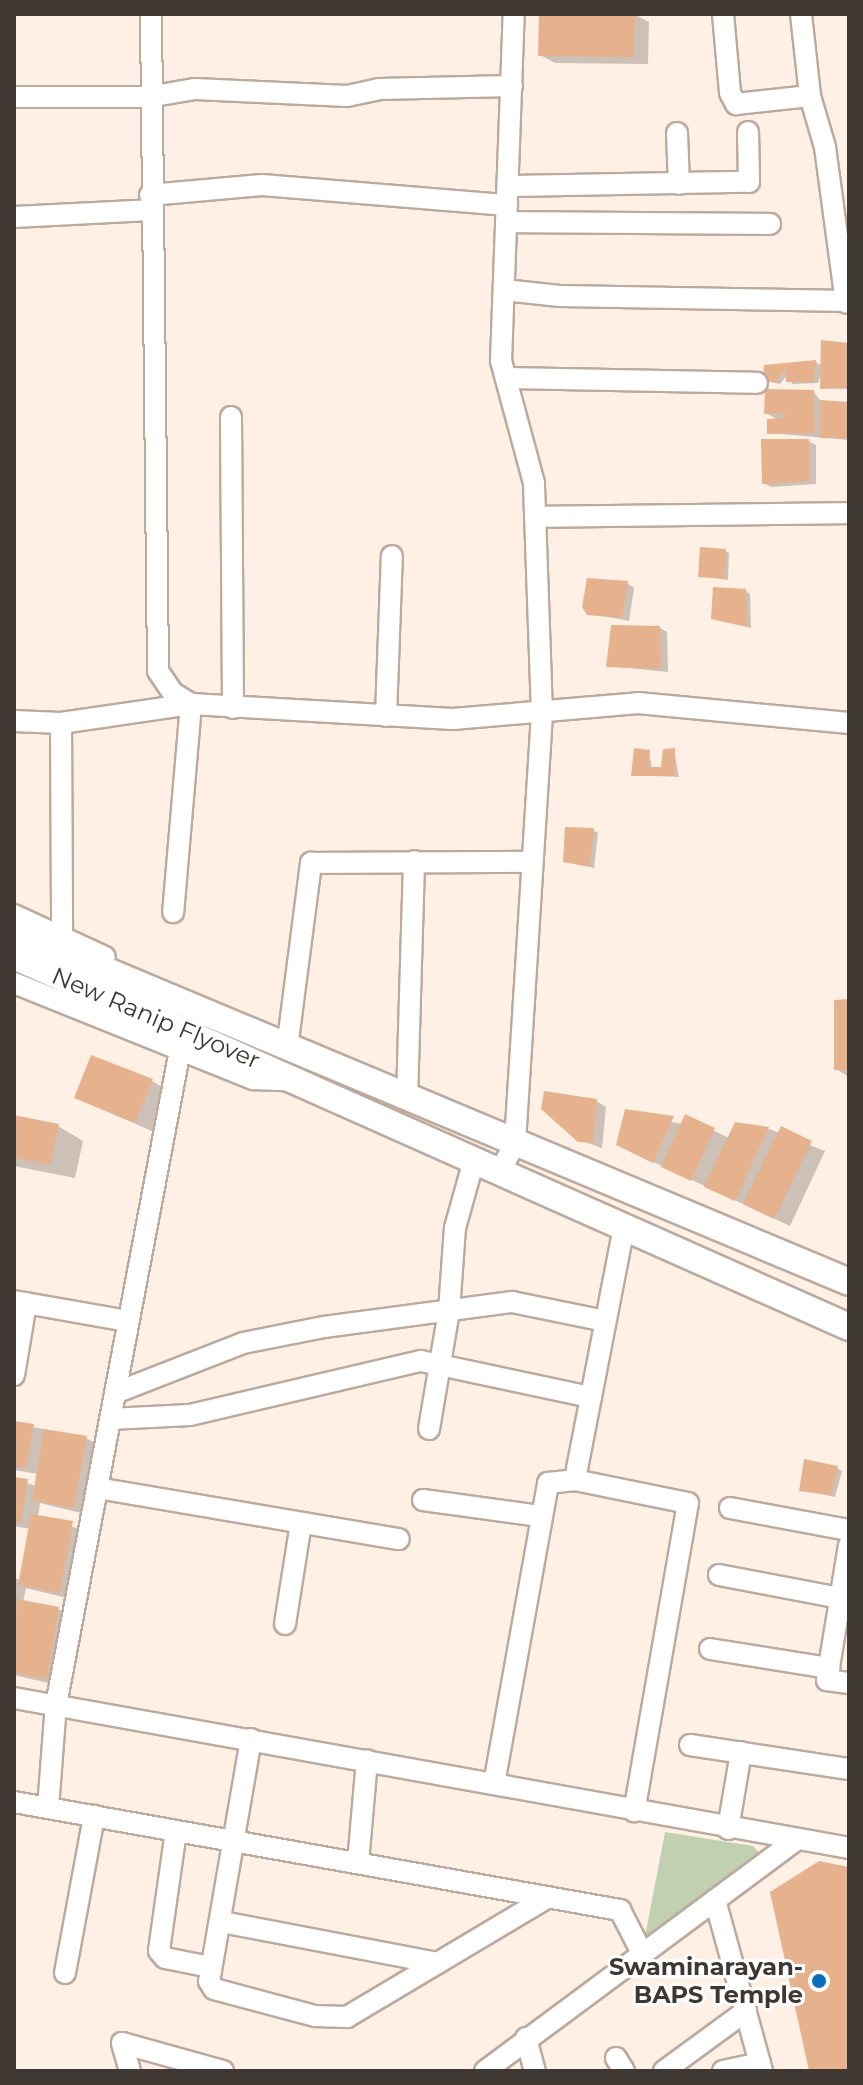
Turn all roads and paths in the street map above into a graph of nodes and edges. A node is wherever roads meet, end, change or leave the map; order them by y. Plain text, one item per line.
1 (151, 14) edge
2 (514, 14) edge
3 (723, 14) edge
4 (801, 14) edge
5 (512, 86) junction
6 (810, 96) junction
7 (14, 97) edge
8 (148, 97) junction
9 (748, 132) dead end
10 (677, 133) dead end
11 (679, 184) junction
12 (150, 203) junction
13 (507, 204) junction
14 (14, 217) edge
15 (770, 224) dead end
16 (504, 290) junction
17 (848, 302) edge
18 (506, 378) junction
19 (757, 383) dead end
20 (231, 417) dead end
21 (849, 513) edge
22 (535, 517) junction
23 (392, 556) dead end
24 (191, 704) junction
25 (233, 708) junction
26 (542, 714) junction
27 (386, 716) junction
28 (14, 721) edge
29 (61, 723) junction
30 (849, 723) edge
31 (414, 861) junction
32 (532, 862) junction
33 (173, 912) dead end
34 (14, 915) edge
35 (14, 932) edge
36 (62, 937) junction
37 (14, 956) edge
38 (14, 983) edge
39 (252, 1045) junction
40 (287, 1048) junction
41 (180, 1050) junction
42 (298, 1081) junction
43 (407, 1098) junction
44 (515, 1143) junction
45 (474, 1160) junction
46 (500, 1172) junction
47 (624, 1227) junction
48 (849, 1282) edge
49 (20, 1302) edge
50 (449, 1311) junction
51 (128, 1321) junction
52 (605, 1321) junction
53 (849, 1327) edge
54 (437, 1365) junction
55 (14, 1375) edge
56 (115, 1393) junction
57 (591, 1397) junction
58 (110, 1419) junction
59 (429, 1429) dead end
60 (575, 1480) junction
61 (97, 1488) junction
62 (423, 1500) dead end
63 (730, 1508) dead end
64 (540, 1516) junction
65 (301, 1523) junction
66 (849, 1530) edge
67 (399, 1539) dead end
68 (849, 1545) edge
69 (719, 1575) dead end
70 (842, 1608) edge
71 (285, 1624) dead end
72 (710, 1649) dead end
73 (829, 1668) junction
74 (849, 1683) edge
75 (14, 1698) edge
76 (56, 1705) junction
77 (251, 1739) junction
78 (690, 1745) dead end
79 (741, 1752) junction
80 (367, 1760) junction
81 (849, 1769) edge
82 (494, 1784) junction
83 (14, 1802) edge
84 (48, 1808) junction
85 (634, 1811) junction
86 (94, 1816) junction
87 (728, 1829) junction
88 (176, 1831) junction
89 (231, 1841) junction
90 (795, 1841) junction
91 (849, 1848) edge
92 (358, 1863) junction
93 (548, 1897) junction
94 (715, 1900) junction
95 (222, 1922) junction
96 (642, 1953) junction
97 (437, 1963) junction
98 (211, 1972) junction
99 (65, 1973) dead end
100 (746, 2011) junction
101 (526, 2038) junction
102 (761, 2067) edge
103 (130, 2071) edge
104 (223, 2071) edge
105 (485, 2071) edge
106 (535, 2071) edge
107 (664, 2071) edge
108 (723, 2071) edge

1 - 8 street
2 - 5 street
3 - 6 street
4 - 6 street
5 - 8 street
5 - 13 street
6 - 17 street
7 - 8 street
8 - 12 street
9 - 11 street
10 - 11 street
11 - 13 street
12 - 13 street
12 - 14 street
12 - 24 street
13 - 15 street
13 - 16 street
16 - 17 street
16 - 18 street
18 - 19 street
18 - 22 street
20 - 25 street
21 - 22 street
22 - 26 street
23 - 27 street
24 - 25 street
24 - 29 street
24 - 33 street
25 - 27 street
26 - 27 street
26 - 30 street
26 - 32 street
28 - 29 street
29 - 36 street
31 - 32 street
31 - 40 street
31 - 43 street
32 - 44 street
34 - 36 street
35 - 39 main road, New Ranip Flyover
36 - 40 street
37 - 39 main road, New Ranip Flyover
38 - 41 street
39 - 40 main road, New Ranip Flyover
39 - 42 main road, New Ranip Flyover
40 - 43 main road, New Ranip Flyover
41 - 42 street
41 - 51 street
42 - 45 main road, New Ranip Flyover
43 - 44 main road, New Ranip Flyover
44 - 46 street
44 - 48 main road, New Ranip Flyover
45 - 46 main road, New Ranip Flyover
45 - 50 street
46 - 47 main road, New Ranip Flyover
47 - 52 street
47 - 53 main road, New Ranip Flyover
49 - 51 street
49 - 55 street
50 - 52 street
50 - 54 street
50 - 56 street
51 - 56 street
52 - 57 street
54 - 57 street
54 - 58 street
54 - 59 street
56 - 58 street
57 - 60 street
58 - 61 street
60 - 64 street
60 - 85 street
61 - 65 street
61 - 76 street
62 - 64 street
63 - 66 street
64 - 82 street
65 - 67 street
65 - 71 street
68 - 70 street
69 - 70 street
70 - 73 street
72 - 73 street
73 - 74 street
75 - 76 street
76 - 77 street
76 - 84 street
77 - 80 street
77 - 89 street
78 - 79 street
79 - 81 street
79 - 87 street
80 - 82 street
80 - 92 street
82 - 85 street
83 - 84 street
84 - 86 street
85 - 87 street
86 - 88 street
86 - 99 street
87 - 90 street
88 - 89 street
88 - 98 street
89 - 92 street
89 - 95 street
90 - 91 street
90 - 94 street
92 - 93 street
93 - 96 street
93 - 97 street
94 - 96 street
94 - 100 street
95 - 97 street
95 - 98 street
96 - 101 street
97 - 98 street
100 - 102 street
100 - 107 street
101 - 105 street
101 - 106 street
102 - 108 street
103 - 104 street

